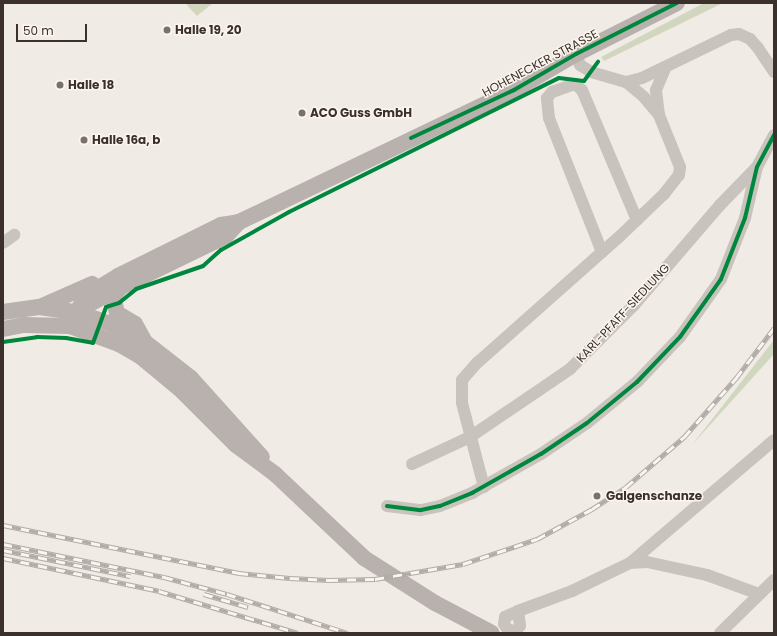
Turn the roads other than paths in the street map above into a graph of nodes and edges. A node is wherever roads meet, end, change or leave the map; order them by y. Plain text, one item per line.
1 (677, 3) edge
2 (576, 54) junction
3 (666, 68) junction
4 (774, 72) edge
5 (626, 82) junction
6 (659, 115) junction
7 (774, 134) edge
8 (757, 167) junction
9 (637, 220) junction
10 (14, 235) dead end
11 (3, 243) edge
12 (602, 252) junction
13 (119, 281) junction
14 (39, 307) junction
15 (3, 312) edge
16 (73, 319) junction
17 (3, 329) edge
18 (145, 342) junction
19 (470, 437) junction
20 (774, 440) edge
21 (412, 464) dead end
22 (275, 474) junction
23 (484, 486) junction
24 (387, 506) dead end
25 (630, 563) junction
26 (774, 580) edge
27 (759, 594) junction
28 (518, 611) dead end
29 (492, 633) edge
30 (720, 633) edge

1 - 2 main road, HOHENECKER STRASSE
2 - 5 street
2 - 13 main road, HOHENECKER STRASSE
3 - 4 street
3 - 5 street
3 - 6 street
5 - 6 street
6 - 9 street
7 - 8 street, KARL-PFAFF-SIEDLUNG
8 - 19 street, KARL-PFAFF-SIEDLUNG
8 - 23 street, KARL-PFAFF-SIEDLUNG
9 - 12 street
9 - 12 street
10 - 11 street
12 - 19 street
13 - 14 main road, HOHENECKER STRASSE
13 - 16 main road, HOHENECKER STRASSE
13 - 18 main road
14 - 15 main road
14 - 16 main road
16 - 17 main road
16 - 18 main road
16 - 22 main road
18 - 22 main road
19 - 21 street, KARL-PFAFF-SIEDLUNG
19 - 23 street
20 - 25 street
22 - 29 main road
23 - 24 street, KARL-PFAFF-SIEDLUNG
25 - 27 street
25 - 28 street
26 - 27 street
27 - 30 street

